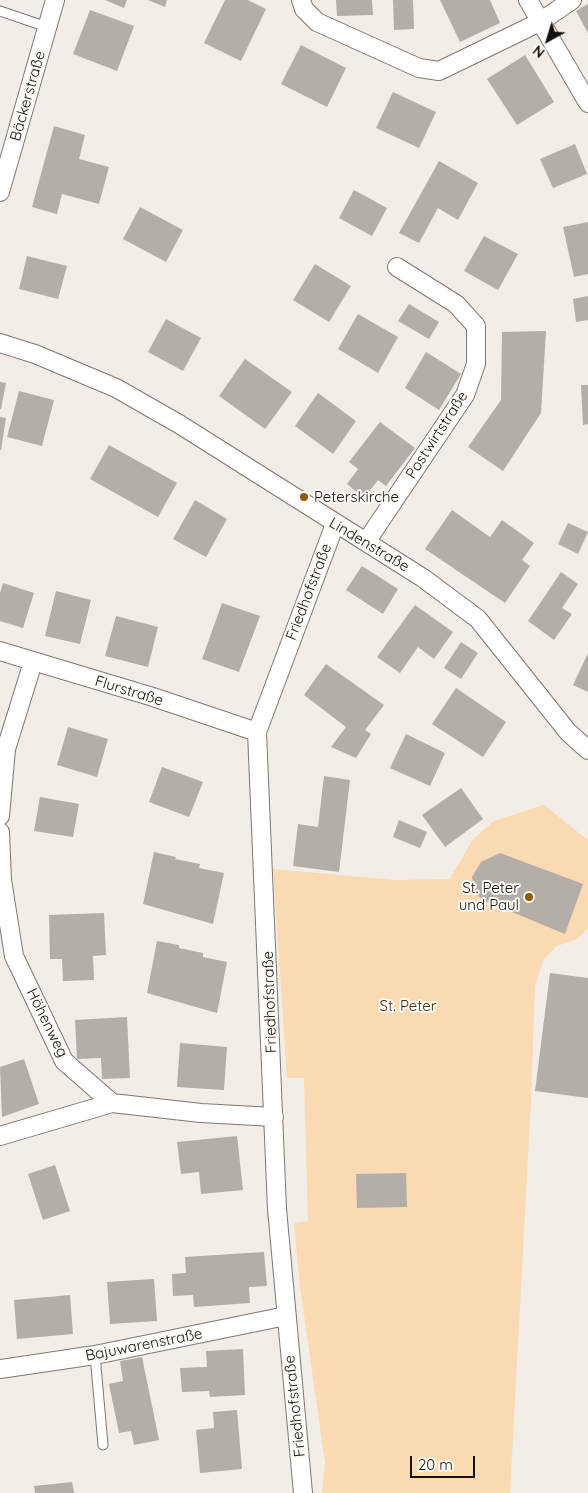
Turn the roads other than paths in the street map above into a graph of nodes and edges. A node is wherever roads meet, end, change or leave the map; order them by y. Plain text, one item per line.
1 (55, 0) edge
2 (301, 0) edge
3 (528, 0) edge
4 (572, 0) edge
5 (0, 11) edge
6 (540, 22) junction
7 (48, 28) junction
8 (588, 103) edge
9 (0, 192) edge
10 (397, 267) dead end
11 (0, 343) edge
12 (335, 524) junction
13 (366, 542) junction
14 (0, 651) edge
15 (33, 662) junction
16 (257, 732) junction
17 (588, 750) edge
18 (0, 816) edge
19 (0, 832) edge
20 (7, 958) edge
21 (112, 1103) junction
22 (274, 1117) junction
23 (0, 1136) edge
24 (286, 1316) junction
25 (95, 1356) junction
26 (0, 1369) edge
27 (103, 1445) dead end
28 (302, 1493) edge

1 - 7 street, Bäckerstraße
2 - 6 street
3 - 6 street
4 - 6 street
5 - 7 lane
6 - 8 street
7 - 9 street, Bäckerstraße
10 - 13 street, Postwirtstraße
11 - 12 street, Lindenstraße
12 - 13 street, Lindenstraße
12 - 16 street, Friedhofstraße
13 - 17 street, Lindenstraße
14 - 15 street, Flurstraße
15 - 16 street, Flurstraße
15 - 18 street
16 - 22 street, Friedhofstraße
19 - 20 street, Höhenweg
20 - 21 street, Höhenweg
21 - 22 street
21 - 23 street
22 - 24 street, Friedhofstraße
24 - 25 street, Bajuwarenstraße
24 - 28 street, Friedhofstraße
25 - 26 street, Bajuwarenstraße
25 - 27 lane

